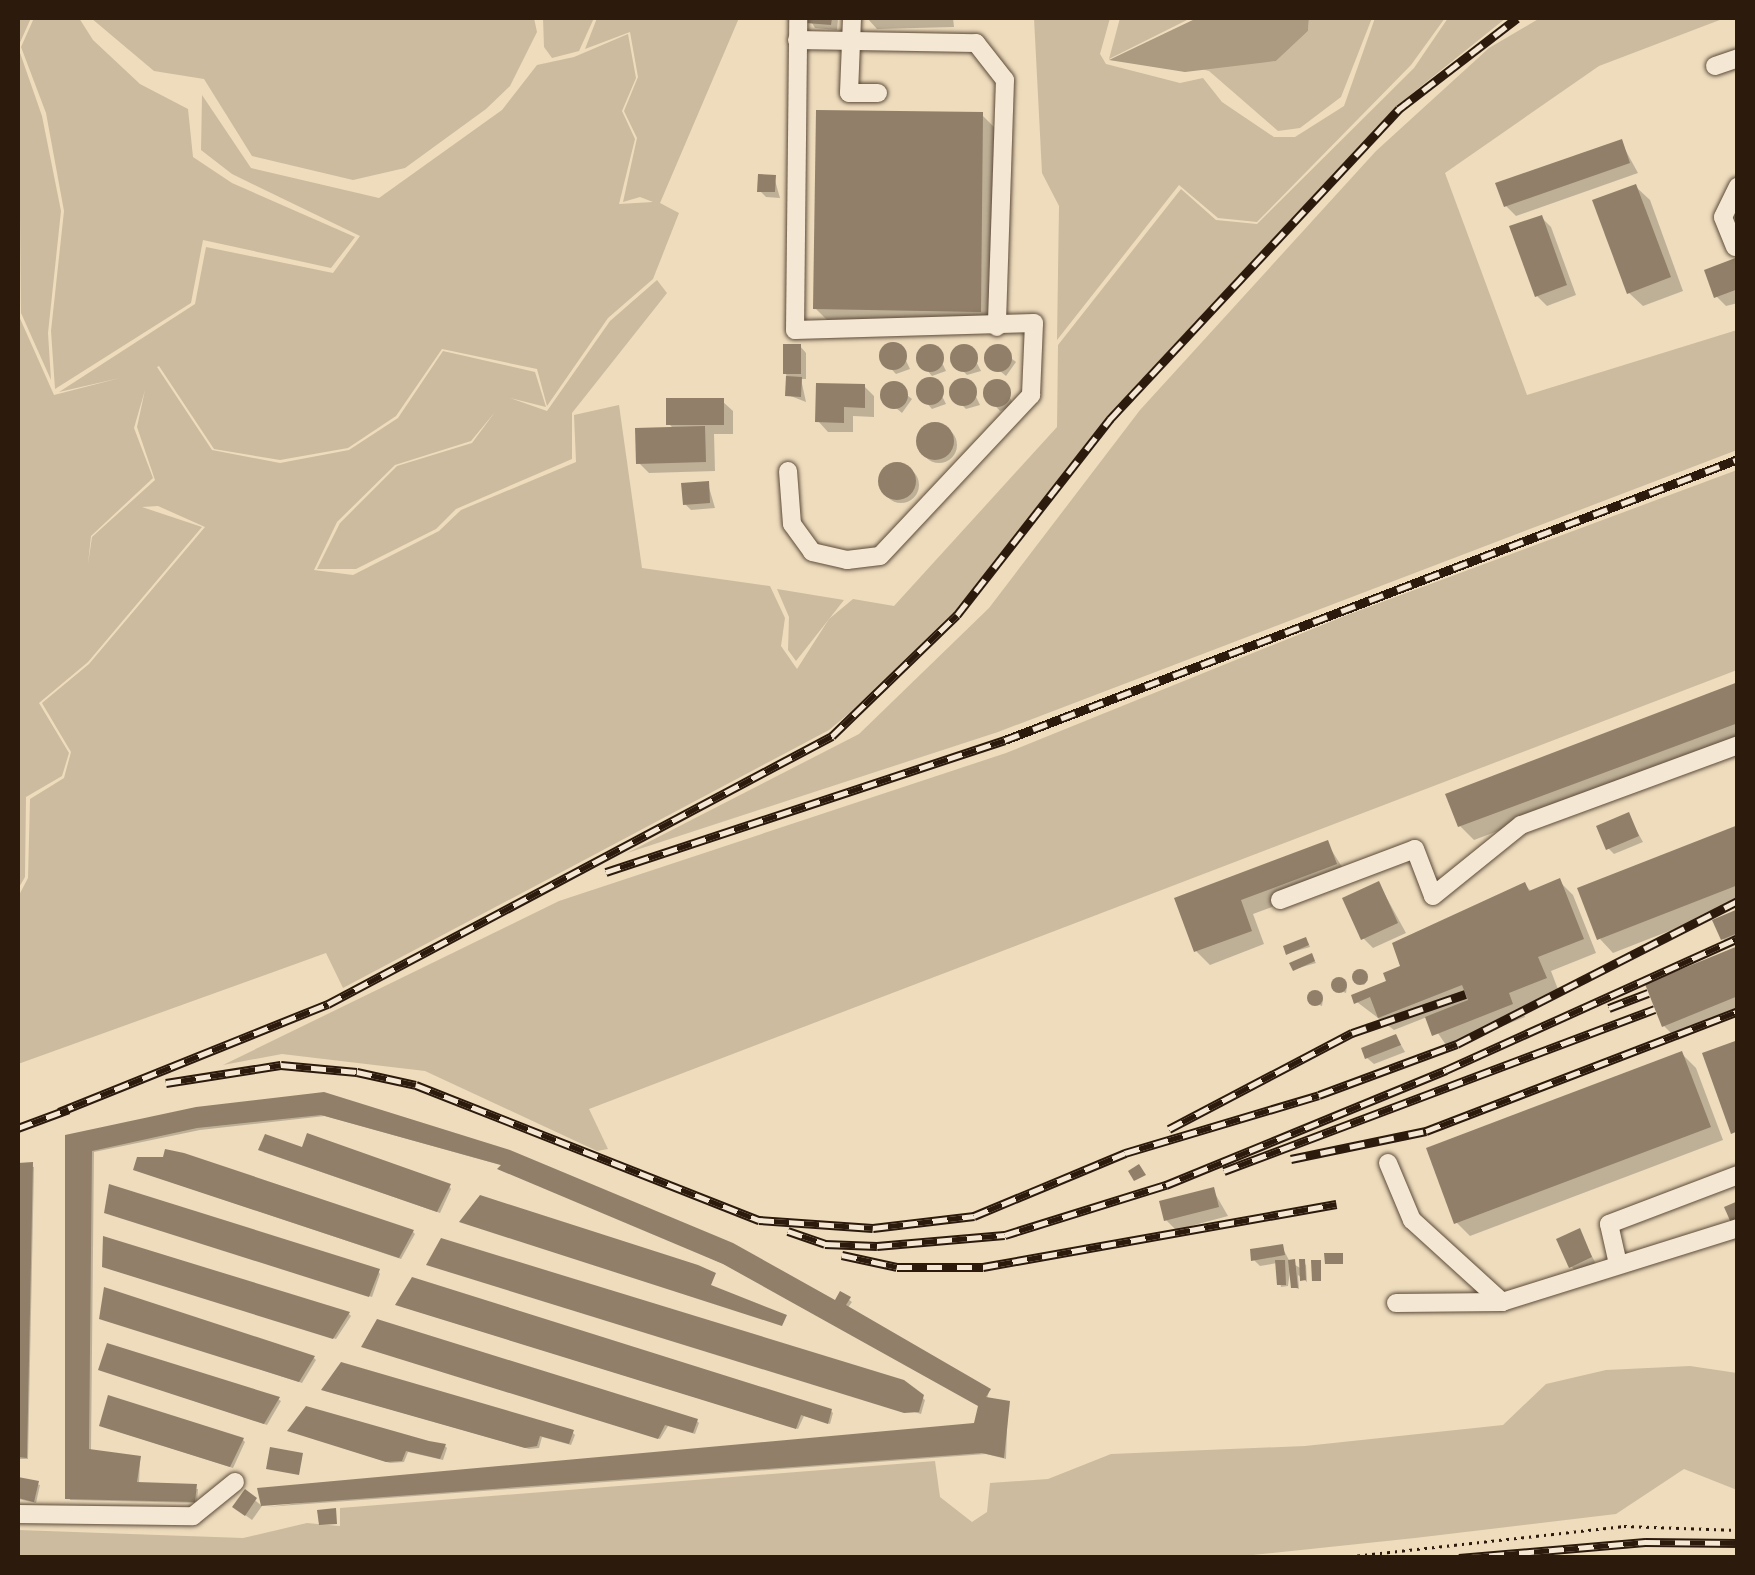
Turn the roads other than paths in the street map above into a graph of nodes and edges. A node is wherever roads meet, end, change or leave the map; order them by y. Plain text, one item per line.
1 (798, 18) edge
2 (852, 18) edge
3 (797, 40) junction
4 (851, 41) junction
5 (1738, 58) edge
6 (1715, 66) dead end
7 (878, 94) dead end
8 (1738, 186) edge
9 (1735, 247) dead end
10 (997, 327) junction
11 (788, 471) dead end
12 (1738, 744) edge
13 (1280, 900) dead end
14 (1388, 1162) dead end
15 (1738, 1175) edge
16 (1738, 1228) edge
17 (1618, 1264) junction
18 (1502, 1302) junction
19 (1396, 1303) dead end
20 (235, 1482) dead end
21 (18, 1514) edge

1 - 3 lane
2 - 4 lane
3 - 4 lane
3 - 10 lane
4 - 7 lane
4 - 10 lane
5 - 6 lane
8 - 9 lane
10 - 11 lane
12 - 13 lane
14 - 18 lane
15 - 17 lane
16 - 17 lane
17 - 18 lane
18 - 19 lane
20 - 21 lane

